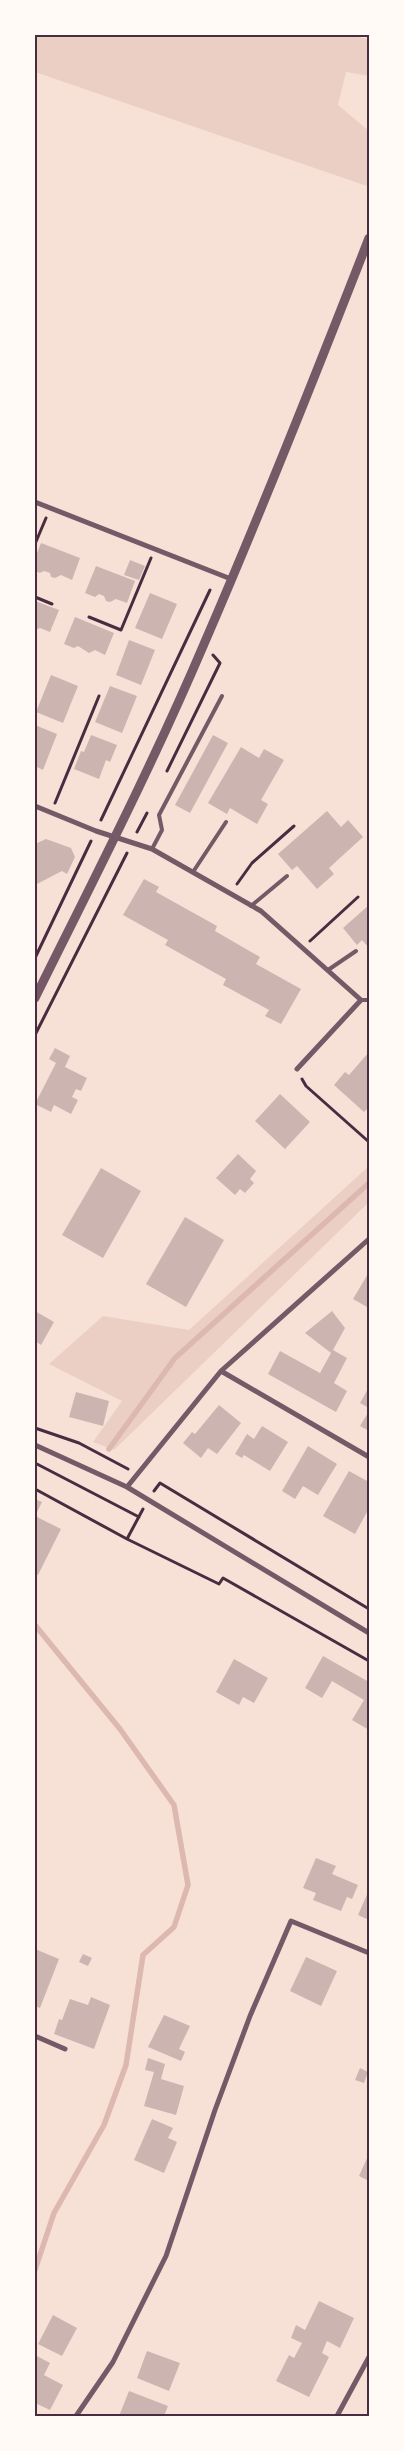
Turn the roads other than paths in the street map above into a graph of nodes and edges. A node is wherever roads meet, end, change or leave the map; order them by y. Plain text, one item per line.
1 (369, 238) edge
2 (35, 502) edge
3 (231, 578) junction
4 (222, 696) dead end
5 (35, 806) edge
6 (226, 822) dead end
7 (115, 837) junction
8 (152, 849) junction
9 (193, 872) junction
10 (287, 876) dead end
11 (251, 906) junction
12 (356, 951) dead end
13 (328, 970) junction
14 (35, 998) edge
15 (361, 1000) junction
16 (369, 1000) edge
17 (297, 1069) road end
18 (369, 1239) edge
19 (221, 1371) junction
20 (35, 1444) edge
21 (369, 1457) edge
22 (127, 1487) junction
23 (369, 1633) edge
24 (369, 1953) edge
25 (35, 2036) edge
26 (65, 2049) dead end
27 (369, 2357) edge
28 (76, 2416) edge
29 (338, 2416) edge

1 - 3 street
2 - 3 street
3 - 7 street
4 - 8 lane
5 - 7 street
6 - 9 lane
7 - 8 street
7 - 14 street
8 - 9 street
9 - 11 street
10 - 11 lane
11 - 13 street
12 - 13 lane
13 - 15 street
15 - 16 lane
15 - 17 street
18 - 19 street
19 - 21 street
19 - 22 street
20 - 22 street
22 - 23 street
24 - 28 street
25 - 26 street
27 - 29 street

